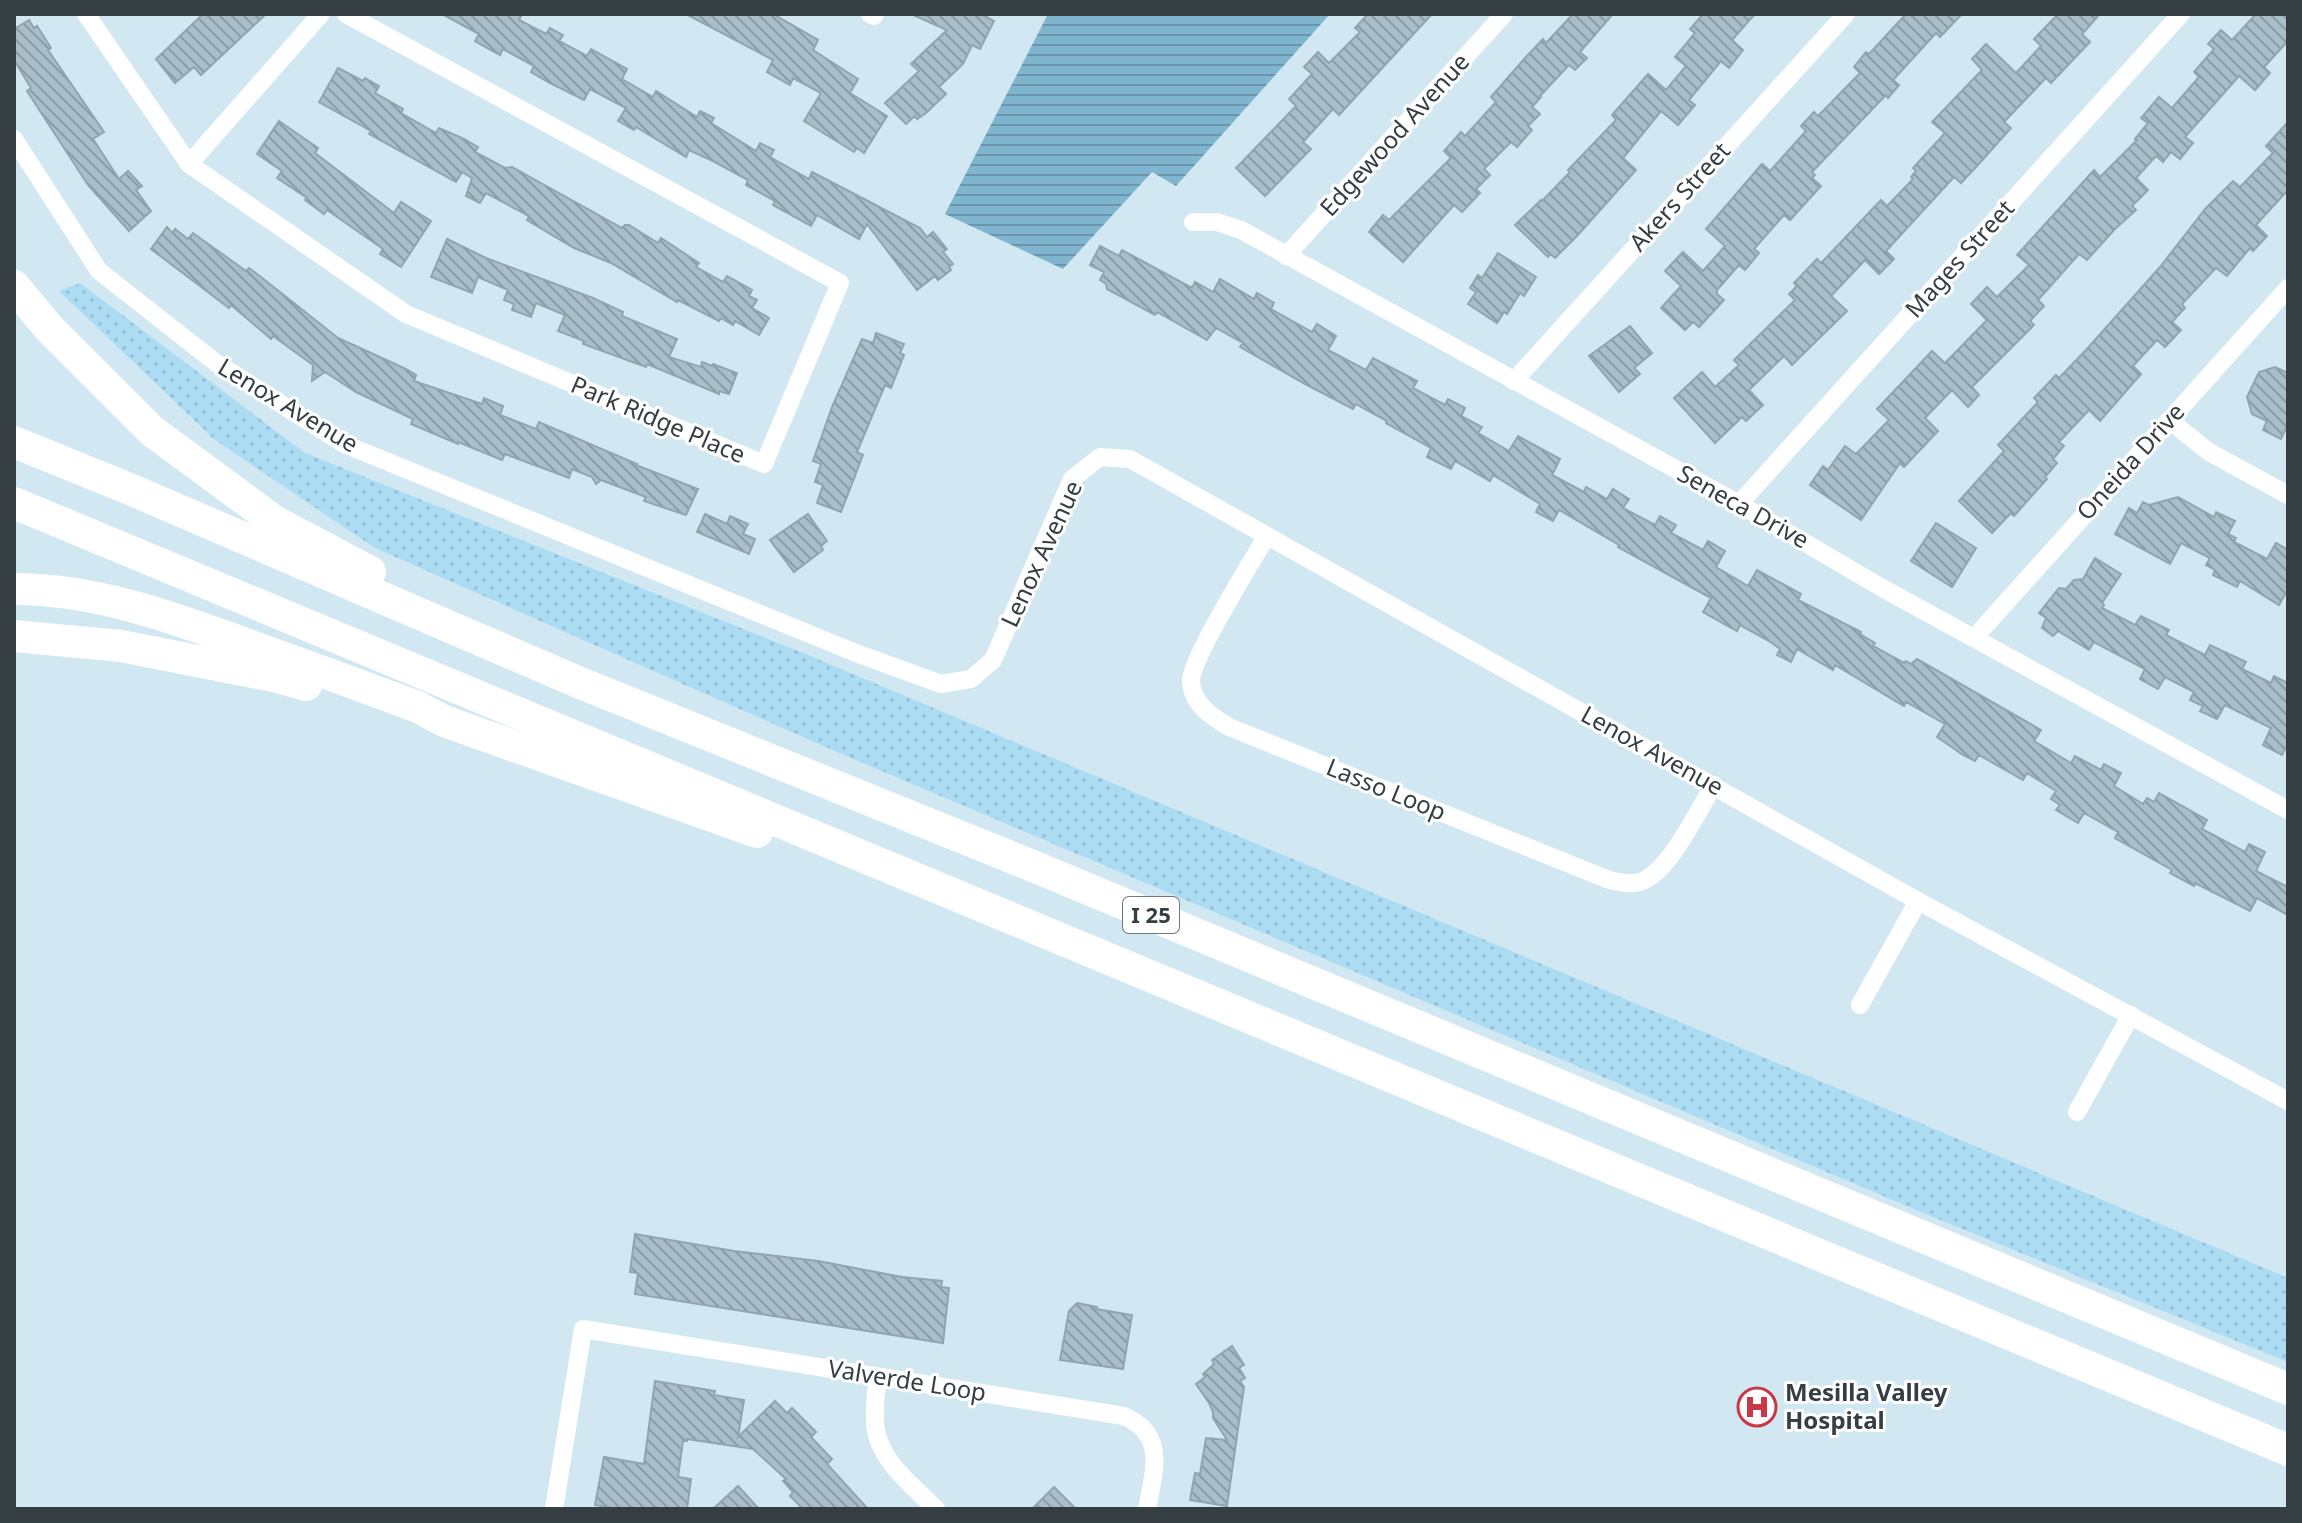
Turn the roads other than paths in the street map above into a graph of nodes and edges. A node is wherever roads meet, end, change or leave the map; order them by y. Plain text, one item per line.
1 (86, 14) edge
2 (321, 14) edge
3 (346, 14) edge
4 (1504, 14) edge
5 (1846, 14) edge
6 (2181, 14) edge
7 (14, 139) edge
8 (189, 164) junction
9 (1193, 222) dead end
10 (1286, 256) junction
11 (14, 286) edge
12 (2288, 288) edge
13 (1514, 381) junction
14 (2169, 420) junction
15 (14, 442) edge
16 (2288, 495) edge
17 (14, 503) edge
18 (1739, 504) junction
19 (1266, 537) junction
20 (14, 589) edge
21 (14, 636) edge
22 (1975, 637) junction
23 (578, 682) junction
24 (444, 721) junction
25 (1714, 785) junction
26 (2288, 810) edge
27 (922, 880) junction
28 (1918, 901) junction
29 (1860, 1005) dead end
30 (2131, 1015) junction
31 (2288, 1101) edge
32 (2077, 1112) dead end
33 (878, 1377) junction
34 (2288, 1389) edge
35 (2288, 1450) edge
36 (554, 1509) edge
37 (936, 1509) edge
38 (1147, 1509) edge

1 - 8 street, Park Ridge Place
2 - 8 street
3 - 8 street, Park Ridge Place
4 - 10 street, Edgewood Avenue
5 - 13 street, Akers Street
6 - 18 street, Mages Street
7 - 19 street, Lenox Avenue
9 - 10 street, Seneca Drive
10 - 13 street, Seneca Drive
11 - 23 highway
12 - 14 street, Oneida Drive
13 - 18 street, Seneca Drive
14 - 16 street
14 - 22 street, Oneida Drive
15 - 23 highway, I 25
17 - 27 highway, I 25
18 - 22 street, Seneca Drive
19 - 25 street, Lenox Avenue
19 - 25 street, Lasso Loop
20 - 24 highway
21 - 24 highway
22 - 26 street, Seneca Drive
23 - 34 highway, I 25
24 - 27 highway
25 - 28 street, Lenox Avenue
27 - 35 highway, I 25
28 - 29 street
28 - 30 street, Lenox Avenue
30 - 31 street, Lenox Avenue
30 - 32 street
33 - 36 street, Valverde Loop
33 - 37 street
33 - 38 street, Valverde Loop

